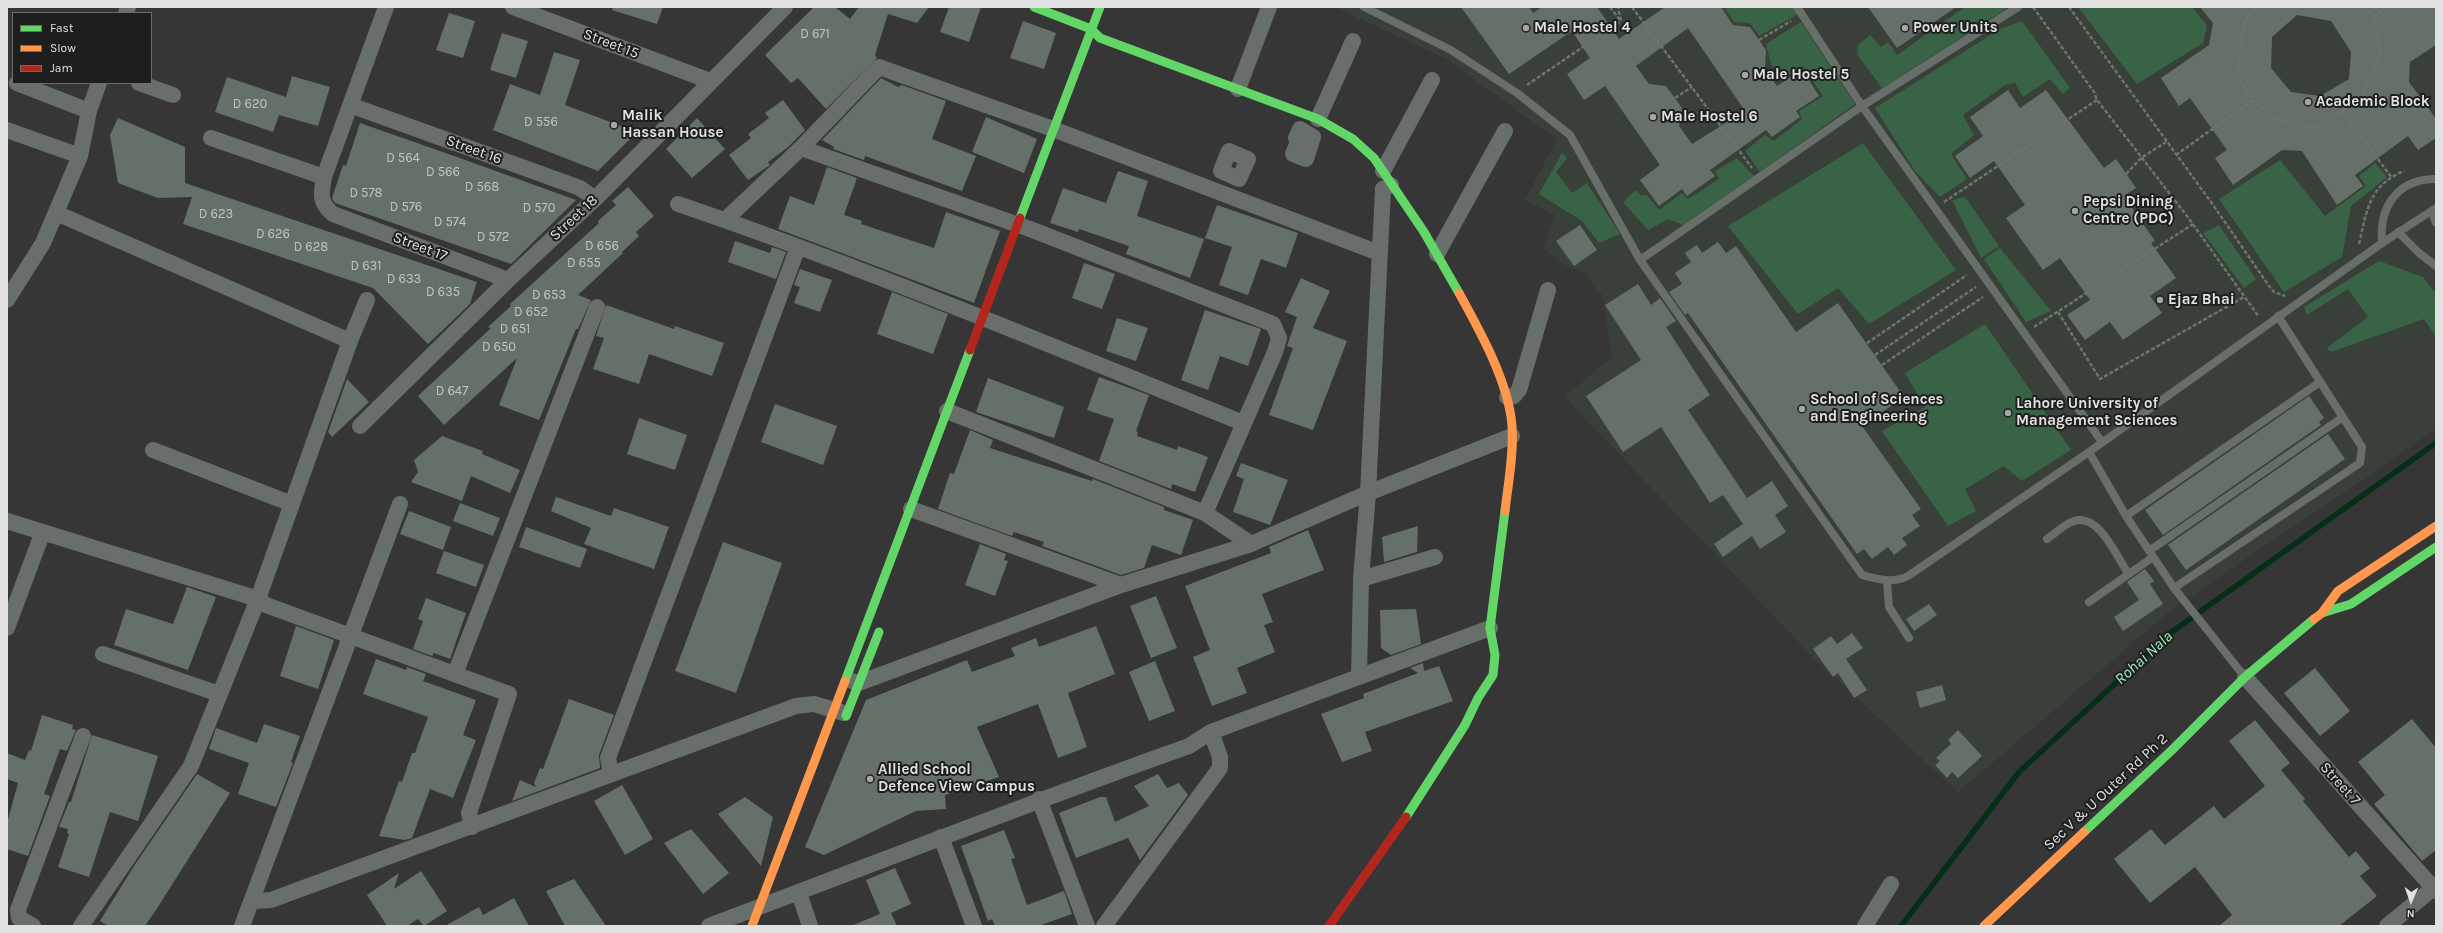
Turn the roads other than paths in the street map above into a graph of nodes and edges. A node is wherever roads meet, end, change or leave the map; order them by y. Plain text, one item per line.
1 (386, 7) edge
2 (513, 7) edge
3 (785, 7) edge
4 (1034, 7) edge
5 (1100, 7) edge
6 (1269, 7) edge
7 (1364, 7) edge
8 (1797, 7) edge
9 (2018, 7) edge
10 (1104, 26) dead end
11 (1091, 30) junction
12 (1353, 41) dead end
13 (1098, 42) junction
14 (1432, 80) dead end
15 (710, 81) junction
16 (20, 84) edge
17 (99, 84) edge
18 (142, 84) edge
19 (1238, 89) junction
20 (173, 96) dead end
21 (350, 105) junction
22 (1862, 106) junction
23 (89, 111) junction
24 (1318, 119) junction
25 (7, 130) edge
26 (1505, 131) dead end
27 (1061, 132) junction
28 (211, 138) dead end
29 (801, 148) junction
30 (80, 156) junction
31 (1383, 171) junction
32 (324, 177) junction
33 (2436, 178) edge
34 (1391, 185) junction
35 (595, 199) junction
36 (678, 204) dead end
37 (2434, 210) edge
38 (56, 214) junction
39 (725, 220) junction
40 (2436, 223) edge
41 (1027, 227) junction
42 (2398, 232) junction
43 (2382, 242) junction
44 (798, 247) junction
45 (1379, 253) junction
46 (1437, 254) junction
47 (1640, 260) junction
48 (2436, 266) edge
49 (508, 280) junction
50 (1548, 290) dead end
51 (7, 300) edge
52 (367, 300) dead end
53 (597, 307) dead end
54 (2278, 316) junction
55 (991, 322) junction
56 (350, 341) junction
57 (2320, 382) junction
58 (1507, 398) junction
59 (956, 415) junction
60 (2343, 417) junction
61 (1243, 423) junction
62 (360, 426) dead end
63 (1512, 436) junction
64 (2102, 442) junction
65 (153, 450) dead end
66 (2089, 452) junction
67 (1368, 493) junction
68 (292, 504) junction
69 (400, 504) dead end
70 (920, 512) junction
71 (1205, 512) junction
72 (2126, 516) junction
73 (7, 521) edge
74 (2436, 526) edge
75 (42, 534) junction
76 (2048, 539) dead end
77 (1251, 544) junction
78 (2436, 546) edge
79 (2151, 554) junction
80 (1435, 557) dead end
81 (2128, 574) junction
82 (1361, 579) junction
83 (1887, 581) junction
84 (1121, 585) junction
85 (2174, 588) junction
86 (258, 598) junction
87 (2089, 602) dead end
88 (2322, 613) junction
89 (881, 625) dead end
90 (7, 628) edge
91 (1490, 628) junction
92 (351, 636) junction
93 (1909, 638) dead end
94 (103, 654) dead end
95 (455, 674) junction
96 (2245, 676) junction
97 (1359, 677) junction
98 (852, 681) junction
99 (219, 694) junction
100 (841, 717) junction
101 (1211, 732) junction
102 (83, 736) dead end
103 (612, 774) junction
104 (1040, 799) junction
105 (472, 827) junction
106 (941, 838) junction
107 (1891, 884) dead end
108 (2435, 888) edge
109 (798, 893) junction
110 (252, 901) junction
111 (772, 902) junction
112 (33, 926) edge
113 (81, 926) edge
114 (242, 926) edge
115 (708, 926) edge
116 (752, 926) edge
117 (810, 926) edge
118 (974, 926) edge
119 (1087, 926) edge
120 (1104, 926) edge
121 (1329, 926) edge
122 (1865, 926) edge
123 (1984, 926) edge
124 (2387, 926) edge

1 - 21 street
2 - 15 street, Street 15
3 - 15 street, Street 18
4 - 11 street
5 - 11 street
6 - 19 street
7 - 47 lane
8 - 22 lane
9 - 22 lane
10 - 13 street
11 - 13 street
11 - 27 street
12 - 24 street
13 - 19 street
14 - 31 street
15 - 35 street, Street 18
16 - 23 street
17 - 23 street
18 - 20 street
19 - 24 street
21 - 32 street
21 - 35 street, Street 16
22 - 47 lane
22 - 64 lane
23 - 30 street
24 - 31 street
25 - 30 street
26 - 46 street
27 - 29 street
27 - 41 street
27 - 45 street
28 - 32 street
29 - 39 street
29 - 41 street
30 - 38 street
31 - 34 street
32 - 49 street, Street 17
33 - 43 lane
34 - 45 street
34 - 46 street
35 - 49 street, Street 18
36 - 39 street
37 - 40 lane
37 - 42 lane
38 - 51 street
38 - 56 street
39 - 44 street
41 - 55 street
41 - 61 street
42 - 43 lane
42 - 48 lane
43 - 54 lane
44 - 55 street
44 - 103 street
45 - 67 street
46 - 58 street
47 - 83 lane
49 - 62 street, Street 18
50 - 58 street
52 - 56 street
53 - 95 street
54 - 57 lane
54 - 64 lane
55 - 59 street
55 - 61 street
56 - 68 street
57 - 60 lane
57 - 72 lane
58 - 63 street
59 - 70 street
59 - 71 street
60 - 79 lane
60 - 85 lane
61 - 71 street
63 - 67 street
63 - 91 street
64 - 66 lane
65 - 68 street
66 - 72 lane
66 - 83 lane
67 - 77 street
67 - 82 street
68 - 86 street
69 - 92 street
70 - 84 street
70 - 98 street
71 - 77 street
72 - 79 lane
73 - 75 street
74 - 88 street
75 - 86 street
75 - 90 street
76 - 81 lane
77 - 84 street
78 - 88 street
79 - 81 lane
79 - 85 lane
80 - 82 street
81 - 87 lane
82 - 97 street
83 - 93 lane
84 - 98 street
85 - 96 lane
86 - 92 street
86 - 99 street
88 - 96 street, Sec V & U Outer Rd Ph 2
89 - 98 street
91 - 97 street
91 - 121 street
92 - 95 street
92 - 110 street
94 - 99 street
95 - 105 street
96 - 108 street, Street 7
96 - 123 street, Sec V & U Outer Rd Ph 2
97 - 101 street
98 - 100 street
98 - 100 street
99 - 113 street
100 - 103 street
100 - 111 street
101 - 104 street
101 - 120 street
102 - 112 street
103 - 105 street
104 - 106 street
104 - 119 street
105 - 110 street
106 - 109 street
106 - 118 street
107 - 122 street
108 - 124 street
109 - 111 street
109 - 117 street
110 - 114 street
111 - 115 street
111 - 116 street

